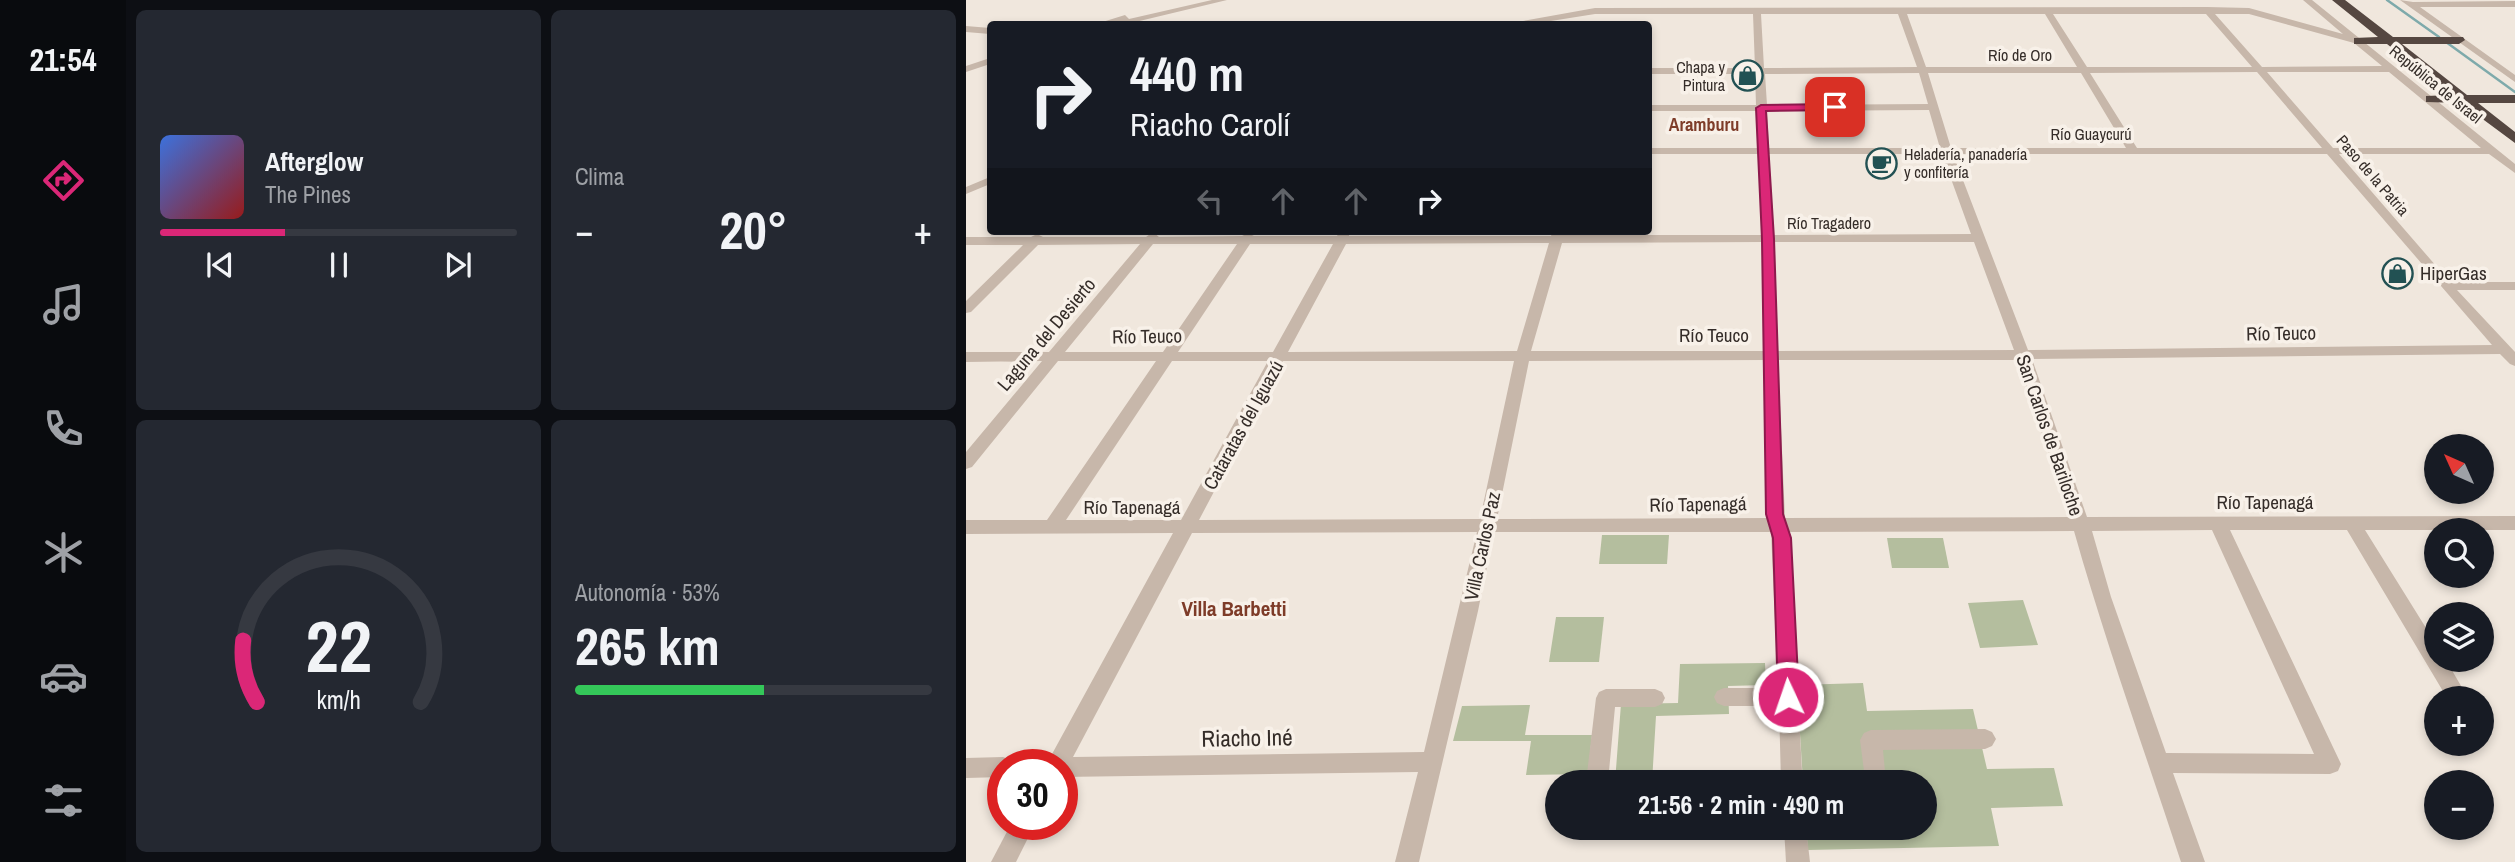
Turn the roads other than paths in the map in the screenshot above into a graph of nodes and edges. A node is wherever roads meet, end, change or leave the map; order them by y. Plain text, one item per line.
1 (1202, 0) edge
2 (1223, 0) edge
3 (1884, 0) edge
4 (2307, 0) edge
5 (2338, 0) edge
6 (2351, 0) edge
7 (2407, 2) edge
8 (2503, 4) junction
9 (2515, 4) edge
10 (1885, 10) junction
11 (1900, 10) junction
12 (2047, 10) junction
13 (2207, 10) junction
14 (1613, 11) junction
15 (1757, 11) junction
16 (2515, 12) edge
17 (1113, 21) edge
18 (1131, 21) edge
19 (1545, 21) edge
20 (1610, 21) edge
21 (966, 29) edge
22 (987, 31) edge
23 (2397, 40) junction
24 (2459, 40) junction
25 (2358, 41) junction
26 (987, 60) edge
27 (987, 60) edge
28 (966, 64) edge
29 (2498, 67) junction
30 (2515, 67) edge
31 (966, 69) edge
32 (2392, 69) junction
33 (2085, 70) junction
34 (2262, 70) junction
35 (1652, 71) edge
36 (1761, 71) junction
37 (1923, 71) junction
38 (2515, 79) edge
39 (2431, 99) junction
40 (2470, 99) junction
41 (2515, 99) edge
42 (1933, 107) junction
43 (1652, 108) edge
44 (1761, 108) junction
45 (2515, 129) edge
46 (2515, 139) edge
47 (2132, 149) junction
48 (1764, 150) junction
49 (1946, 150) junction
50 (2328, 150) junction
51 (2492, 150) junction
52 (1652, 151) edge
53 (2515, 170) edge
54 (987, 181) edge
55 (966, 191) edge
56 (1558, 235) edge
57 (1039, 236) edge
58 (1152, 236) edge
59 (1249, 236) edge
60 (1343, 236) edge
61 (1978, 238) junction
62 (1768, 239) junction
63 (966, 241) edge
64 (2448, 286) junction
65 (2515, 286) edge
66 (966, 309) edge
67 (2504, 349) junction
68 (1523, 354) junction
69 (1167, 355) junction
70 (1281, 355) junction
71 (1770, 355) junction
72 (2023, 355) junction
73 (1051, 356) junction
74 (966, 357) edge
75 (2515, 361) edge
76 (966, 463) edge
77 (2352, 523) junction
78 (2515, 523) edge
79 (1778, 524) junction
80 (2081, 524) junction
81 (2218, 524) junction
82 (1485, 525) junction
83 (966, 527) edge
84 (1052, 527) junction
85 (1186, 528) junction
86 (2451, 686) edge
87 (1724, 697) dead end
88 (1788, 697) junction
89 (1655, 698) dead end
90 (1985, 739) dead end
91 (1066, 749) edge
92 (1433, 762) junction
93 (2157, 763) junction
94 (987, 767) edge
95 (1078, 767) edge
96 (966, 768) edge
97 (1598, 770) edge
98 (1791, 770) edge
99 (1875, 770) edge
100 (1015, 840) edge
101 (1796, 840) edge
102 (1003, 862) edge
103 (1407, 862) edge
104 (1798, 862) edge
105 (2193, 862) edge

1 - 17 street
2 - 18 street
3 - 10 street
4 - 25 street, República de Israel
5 - 23 highway
6 - 23 highway
7 - 8 street
7 - 24 street
8 - 9 street
8 - 16 street
10 - 11 street
10 - 15 street
11 - 12 street
11 - 37 street, San Carlos de Bariloche
12 - 13 street
12 - 33 street
13 - 25 street
13 - 34 street, Paso de la Patria
14 - 15 street
14 - 19 street
14 - 20 street
15 - 36 street
21 - 22 street
23 - 24 highway
23 - 25 highway
23 - 40 highway
24 - 29 street
25 - 32 street, República de Israel
26 - 28 street
27 - 31 street
29 - 30 street
29 - 38 street
32 - 34 street, Río de Oro
32 - 39 street, República de Israel
33 - 34 street, Río de Oro
33 - 37 street, Río de Oro
33 - 47 street
34 - 50 street, Paso de la Patria
35 - 36 street, Río de Oro
36 - 37 street, Río de Oro
36 - 44 street
37 - 42 street, San Carlos de Bariloche
39 - 40 highway
39 - 51 street, República de Israel
40 - 41 highway
40 - 45 highway
40 - 46 highway
42 - 44 street
42 - 49 street, San Carlos de Bariloche
43 - 44 street
44 - 48 street
47 - 49 street, Río Guaycurú
47 - 50 street, Río Guaycurú
48 - 49 street, Río Guaycurú
48 - 52 street, Río Guaycurú
48 - 62 street
49 - 61 street, San Carlos de Bariloche
50 - 51 street, Río Guaycurú
50 - 64 street, Paso de la Patria
51 - 53 street, República de Israel
54 - 55 street
56 - 60 street, Río Tragadero
56 - 62 street, Río Tragadero
56 - 68 street, Villa Carlos Paz
57 - 58 street, Río Tragadero
57 - 63 street, Río Tragadero
57 - 66 street
58 - 59 street, Río Tragadero
58 - 73 street, Laguna del Desierto
59 - 60 street, Río Tragadero
59 - 69 street
60 - 70 street, Cataratas del Iguazú
61 - 62 street, Río Tragadero
61 - 72 street, San Carlos de Bariloche
62 - 71 street
64 - 65 street
64 - 67 street, Paso de la Patria
67 - 72 street, Río Teuco
67 - 75 street, Paso de la Patria
68 - 70 street, Río Teuco
68 - 71 street, Río Teuco
68 - 82 street, Villa Carlos Paz
69 - 70 street, Río Teuco
69 - 73 street, Río Teuco
69 - 84 street
70 - 85 street, Cataratas del Iguazú
71 - 72 street, Río Teuco
71 - 79 street
72 - 80 street, San Carlos de Bariloche
73 - 74 street, Río Teuco
73 - 76 street, Laguna del Desierto
77 - 78 street, Río Tapenagá
77 - 81 street, Río Tapenagá
77 - 86 street
79 - 80 street, Río Tapenagá
79 - 82 street, Río Tapenagá
79 - 88 street
80 - 81 street, Río Tapenagá
80 - 93 street, San Carlos de Bariloche
81 - 93 street
82 - 85 street, Río Tapenagá
82 - 92 street, Villa Carlos Paz
83 - 84 street, Río Tapenagá
84 - 85 street, Río Tapenagá
85 - 91 street, Cataratas del Iguazú
87 - 88 street
88 - 98 street
89 - 97 street
90 - 99 street
92 - 95 street, Riacho Iné
92 - 103 street, Villa Carlos Paz
93 - 105 street, San Carlos de Bariloche
94 - 96 street
100 - 102 street
101 - 104 street

